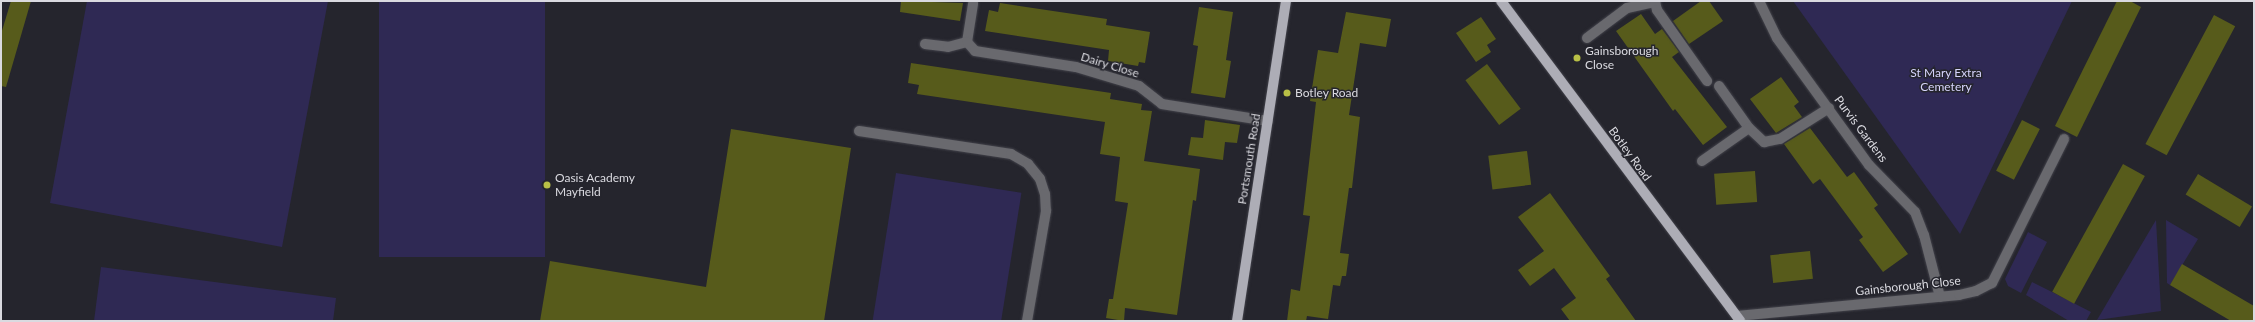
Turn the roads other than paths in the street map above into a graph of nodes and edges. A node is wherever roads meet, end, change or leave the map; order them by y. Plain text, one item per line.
1 (1286, 1) edge
2 (1501, 1) edge
3 (1759, 1) edge
4 (1656, 2) edge
5 (973, 3) dead end
6 (1587, 38) dead end
7 (967, 42) junction
8 (924, 44) dead end
9 (1707, 81) dead end
10 (1719, 86) dead end
11 (1829, 108) junction
12 (1268, 121) junction
13 (1749, 128) junction
14 (859, 131) dead end
15 (2064, 138) dead end
16 (1702, 161) dead end
17 (1940, 297) junction
18 (1738, 319) edge
19 (1027, 321) edge
20 (1237, 321) edge

1 - 12 main road, Portsmouth Road
2 - 18 main road, Botley Road
3 - 11 street, Purvis Gardens
4 - 6 street
4 - 9 street
5 - 7 street
7 - 8 street
7 - 12 street, Dairy Close
10 - 13 street
11 - 13 street
11 - 17 street, Purvis Gardens
12 - 20 main road, Portsmouth Road
13 - 16 street
14 - 19 street
15 - 17 street, Gainsborough Close
17 - 18 street, Gainsborough Close

